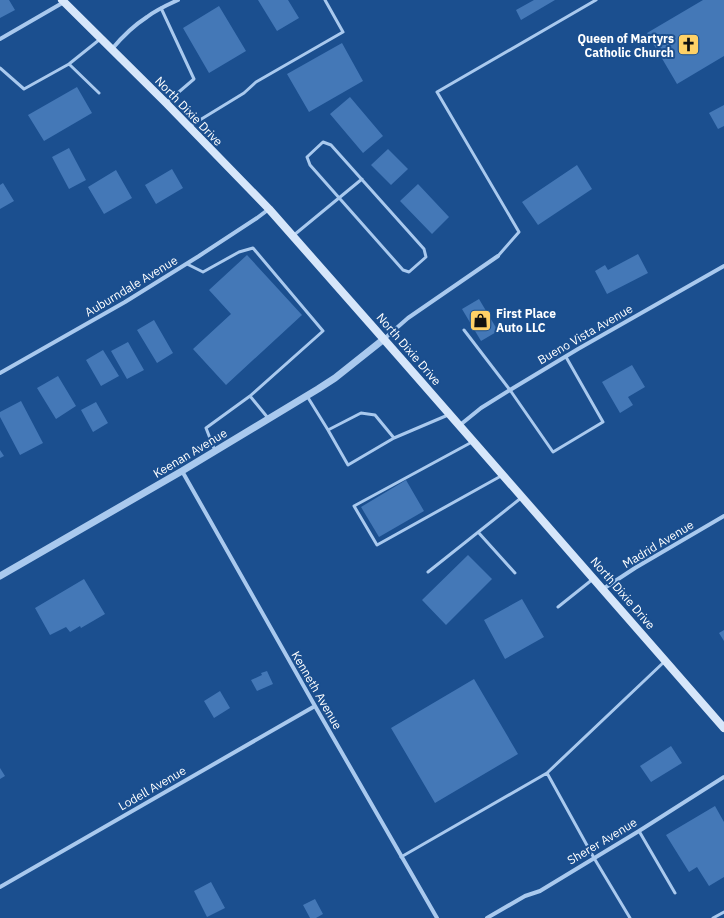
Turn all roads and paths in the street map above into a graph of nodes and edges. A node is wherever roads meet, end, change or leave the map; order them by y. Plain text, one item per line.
1 (178, 0) edge
2 (325, 0) edge
3 (596, 0) edge
4 (63, 1) edge
5 (162, 8) junction
6 (101, 38) junction
7 (0, 39) edge
8 (112, 50) junction
9 (69, 64) junction
10 (0, 68) edge
11 (99, 93) dead end
12 (166, 103) junction
13 (189, 127) junction
14 (362, 179) junction
15 (340, 198) junction
16 (269, 209) junction
17 (293, 236) junction
18 (498, 256) joint
19 (187, 264) junction
20 (724, 266) edge
21 (464, 330) dead end
22 (384, 339) junction
23 (566, 356) junction
24 (0, 373) edge
25 (510, 390) junction
26 (250, 396) junction
27 (307, 396) junction
28 (450, 414) junction
29 (268, 419) junction
30 (460, 426) junction
31 (328, 430) junction
32 (394, 438) junction
33 (474, 441) junction
34 (214, 451) junction
35 (182, 471) junction
36 (503, 474) junction
37 (522, 497) junction
38 (724, 516) edge
39 (478, 532) junction
40 (428, 572) dead end
41 (515, 573) dead end
42 (0, 576) edge
43 (594, 578) junction
44 (603, 589) junction
45 (558, 606) dead end
46 (665, 661) junction
47 (315, 706) junction
48 (724, 728) edge
49 (547, 773) junction
50 (724, 777) edge
51 (639, 830) junction
52 (401, 857) junction
53 (594, 858) junction
54 (0, 887) edge
55 (675, 893) dead end
56 (724, 912) edge
57 (437, 918) edge
58 (488, 918) edge
59 (630, 918) edge
60 (713, 918) edge

1 - 5 street
2 - 13 lane
3 - 18 lane
4 - 6 main road, North Dixie Drive
4 - 7 street
5 - 8 street
5 - 12 lane
6 - 8 main road, North Dixie Drive
6 - 9 lane
8 - 12 main road, North Dixie Drive
9 - 10 lane
9 - 11 lane
12 - 13 main road, North Dixie Drive
13 - 16 main road, North Dixie Drive
14 - 15 lane
14 - 15 lane
14 - 15 lane
15 - 17 lane
16 - 17 main road, North Dixie Drive
16 - 19 street, Auburndale Avenue
17 - 22 main road, North Dixie Drive
18 - 22 street
19 - 24 street, Auburndale Avenue
19 - 26 lane
20 - 23 street, Bueno Vista Avenue
21 - 25 lane
22 - 27 street, Keenan Avenue
22 - 28 main road, North Dixie Drive
23 - 25 street, Bueno Vista Avenue
23 - 25 lane
25 - 30 street, Bueno Vista Avenue
26 - 29 lane
26 - 34 lane
27 - 29 street, Keenan Avenue
27 - 31 lane
28 - 30 main road, North Dixie Drive
28 - 32 lane
29 - 34 street, Keenan Avenue
30 - 33 main road, North Dixie Drive
31 - 32 lane
31 - 32 lane
33 - 36 main road, North Dixie Drive
33 - 36 lane
34 - 35 street, Keenan Avenue
35 - 42 street, Keenan Avenue
35 - 47 street, Kenneth Avenue
36 - 37 main road, North Dixie Drive
37 - 39 lane
37 - 43 main road, North Dixie Drive
38 - 44 street, Madrid Avenue
39 - 40 lane
39 - 41 lane
43 - 44 main road, North Dixie Drive
43 - 45 lane
44 - 46 main road, North Dixie Drive
46 - 48 main road, North Dixie Drive
46 - 49 lane
47 - 52 street, Kenneth Avenue
47 - 54 street, Lodell Avenue
49 - 52 lane
49 - 53 lane
50 - 51 street, Sherer Avenue
51 - 53 street, Sherer Avenue
51 - 55 lane
52 - 57 street, Kenneth Avenue
53 - 58 street, Sherer Avenue
53 - 59 lane
56 - 60 lane

